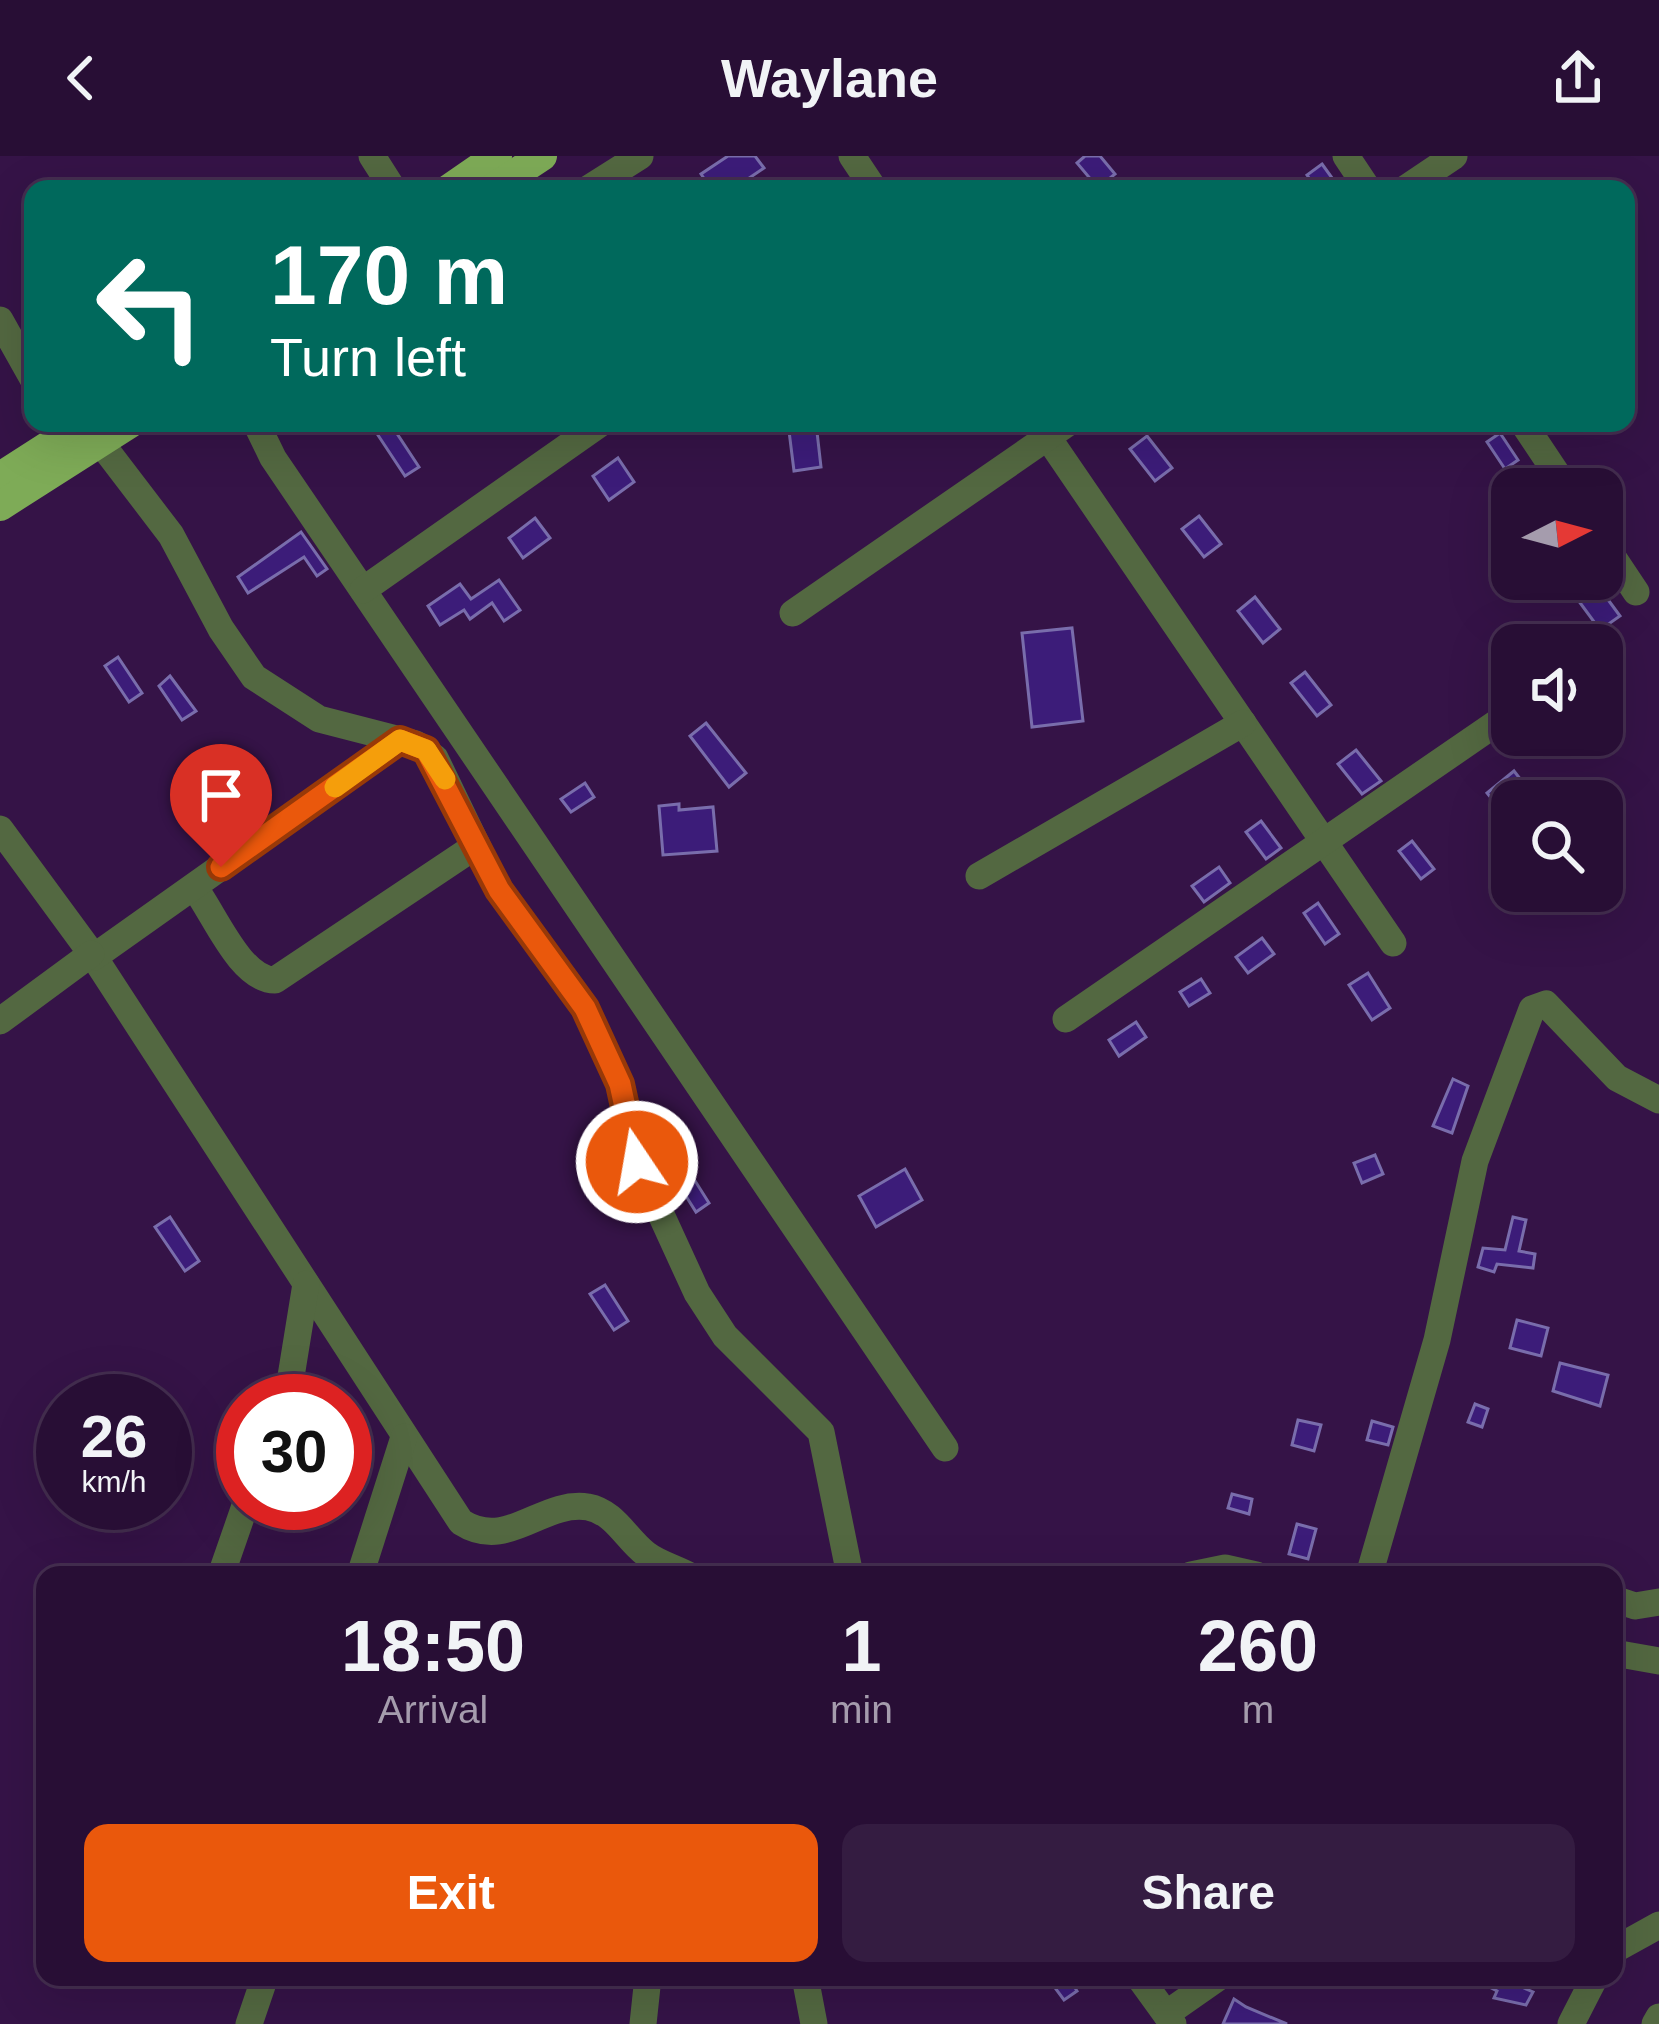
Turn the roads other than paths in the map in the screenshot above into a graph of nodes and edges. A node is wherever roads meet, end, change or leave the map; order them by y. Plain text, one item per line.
1 (496, 156) edge
2 (542, 156) edge
3 (640, 156) edge
4 (1454, 156) edge
5 (462, 180) edge
6 (506, 180) edge
7 (602, 180) edge
8 (1419, 180) edge
9 (0, 320) edge
10 (24, 363) edge
11 (77, 432) edge
12 (78, 432) edge
13 (82, 432) edge
14 (260, 432) edge
15 (588, 432) edge
16 (1045, 432) edge
17 (1054, 432) edge
18 (1529, 432) edge
19 (1554, 468) edge
20 (0, 477) edge
21 (0, 506) edge
22 (1623, 572) edge
23 (363, 590) junction
24 (1636, 592) dead end
25 (793, 614) dead end
26 (1243, 723) junction
27 (1491, 727) edge
28 (400, 740) junction
29 (0, 829) edge
30 (1324, 841) junction
31 (477, 845) junction
32 (979, 876) dead end
33 (194, 887) junction
34 (1393, 944) dead end
35 (92, 956) junction
36 (1066, 1019) dead end
37 (0, 1021) edge
38 (1659, 1100) edge
39 (306, 1284) junction
40 (291, 1374) edge
41 (404, 1437) junction
42 (945, 1448) dead end
43 (237, 1530) edge
44 (224, 1566) edge
45 (363, 1566) edge
46 (669, 1566) edge
47 (848, 1566) edge
48 (1373, 1566) edge
49 (1623, 1602) edge
50 (1659, 1602) edge
51 (1623, 1655) edge
52 (1659, 1661) edge
53 (1659, 1925) edge
54 (1623, 1945) edge
55 (262, 1986) edge
56 (647, 1986) edge
57 (807, 1986) edge
58 (1145, 1986) edge
59 (1208, 1986) edge
60 (1590, 1986) edge
61 (1169, 2019) edge
62 (249, 2024) edge
63 (643, 2024) edge
64 (814, 2024) edge
65 (1571, 2024) edge

1 - 5 main road
2 - 6 main road
3 - 7 street
4 - 8 street
9 - 10 street
11 - 20 main road
12 - 21 main road
13 - 28 street
14 - 23 street
15 - 23 street
16 - 25 street
17 - 26 street
18 - 19 street
22 - 24 street
23 - 42 street
26 - 30 street
26 - 32 street
27 - 30 street
28 - 31 street
28 - 33 street
29 - 35 street
30 - 34 street
30 - 36 street
31 - 33 street
31 - 47 street
33 - 35 street
35 - 37 street
35 - 39 street
38 - 48 street
39 - 40 street
39 - 41 street
41 - 45 street
41 - 46 street
43 - 44 street
49 - 50 street
51 - 52 street
53 - 54 street
55 - 62 street
56 - 63 street
57 - 64 street
58 - 61 street
59 - 61 street
60 - 65 street

